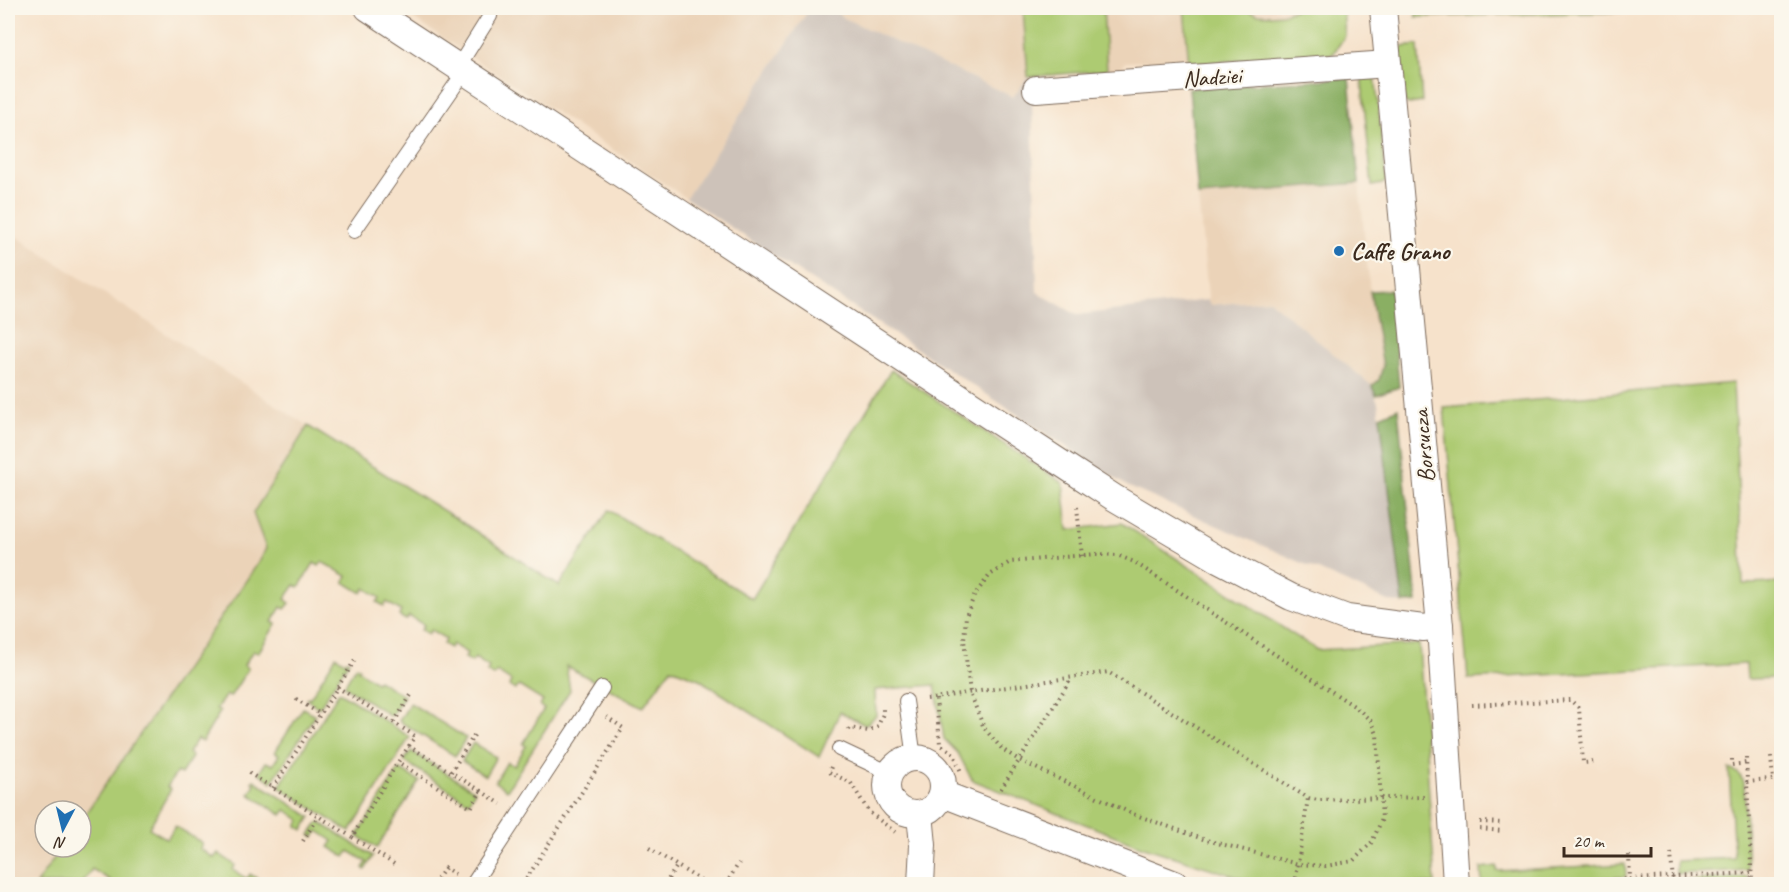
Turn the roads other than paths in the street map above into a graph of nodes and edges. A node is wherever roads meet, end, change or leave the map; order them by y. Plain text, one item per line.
1 (368, 8) edge
2 (491, 8) edge
3 (1383, 8) edge
4 (1388, 64) junction
5 (462, 69) junction
6 (1036, 89) dead end
7 (354, 231) dead end
8 (1440, 626) junction
9 (602, 688) dead end
10 (906, 701) road end
11 (839, 749) road end
12 (914, 758) junction
13 (890, 773) junction
14 (943, 794) junction
15 (920, 814) junction
16 (473, 885) edge
17 (921, 885) edge
18 (1175, 885) edge
19 (1456, 885) edge

1 - 5 street
2 - 5 lane
3 - 4 street, Borsucza
4 - 6 street, Nadziei
4 - 8 street, Borsucza
5 - 7 lane
5 - 8 street
8 - 19 street, Borsucza
9 - 16 lane
10 - 12 lane
11 - 13 lane
12 - 13 street
12 - 14 street
13 - 15 street
14 - 15 street
14 - 18 street
15 - 17 street

